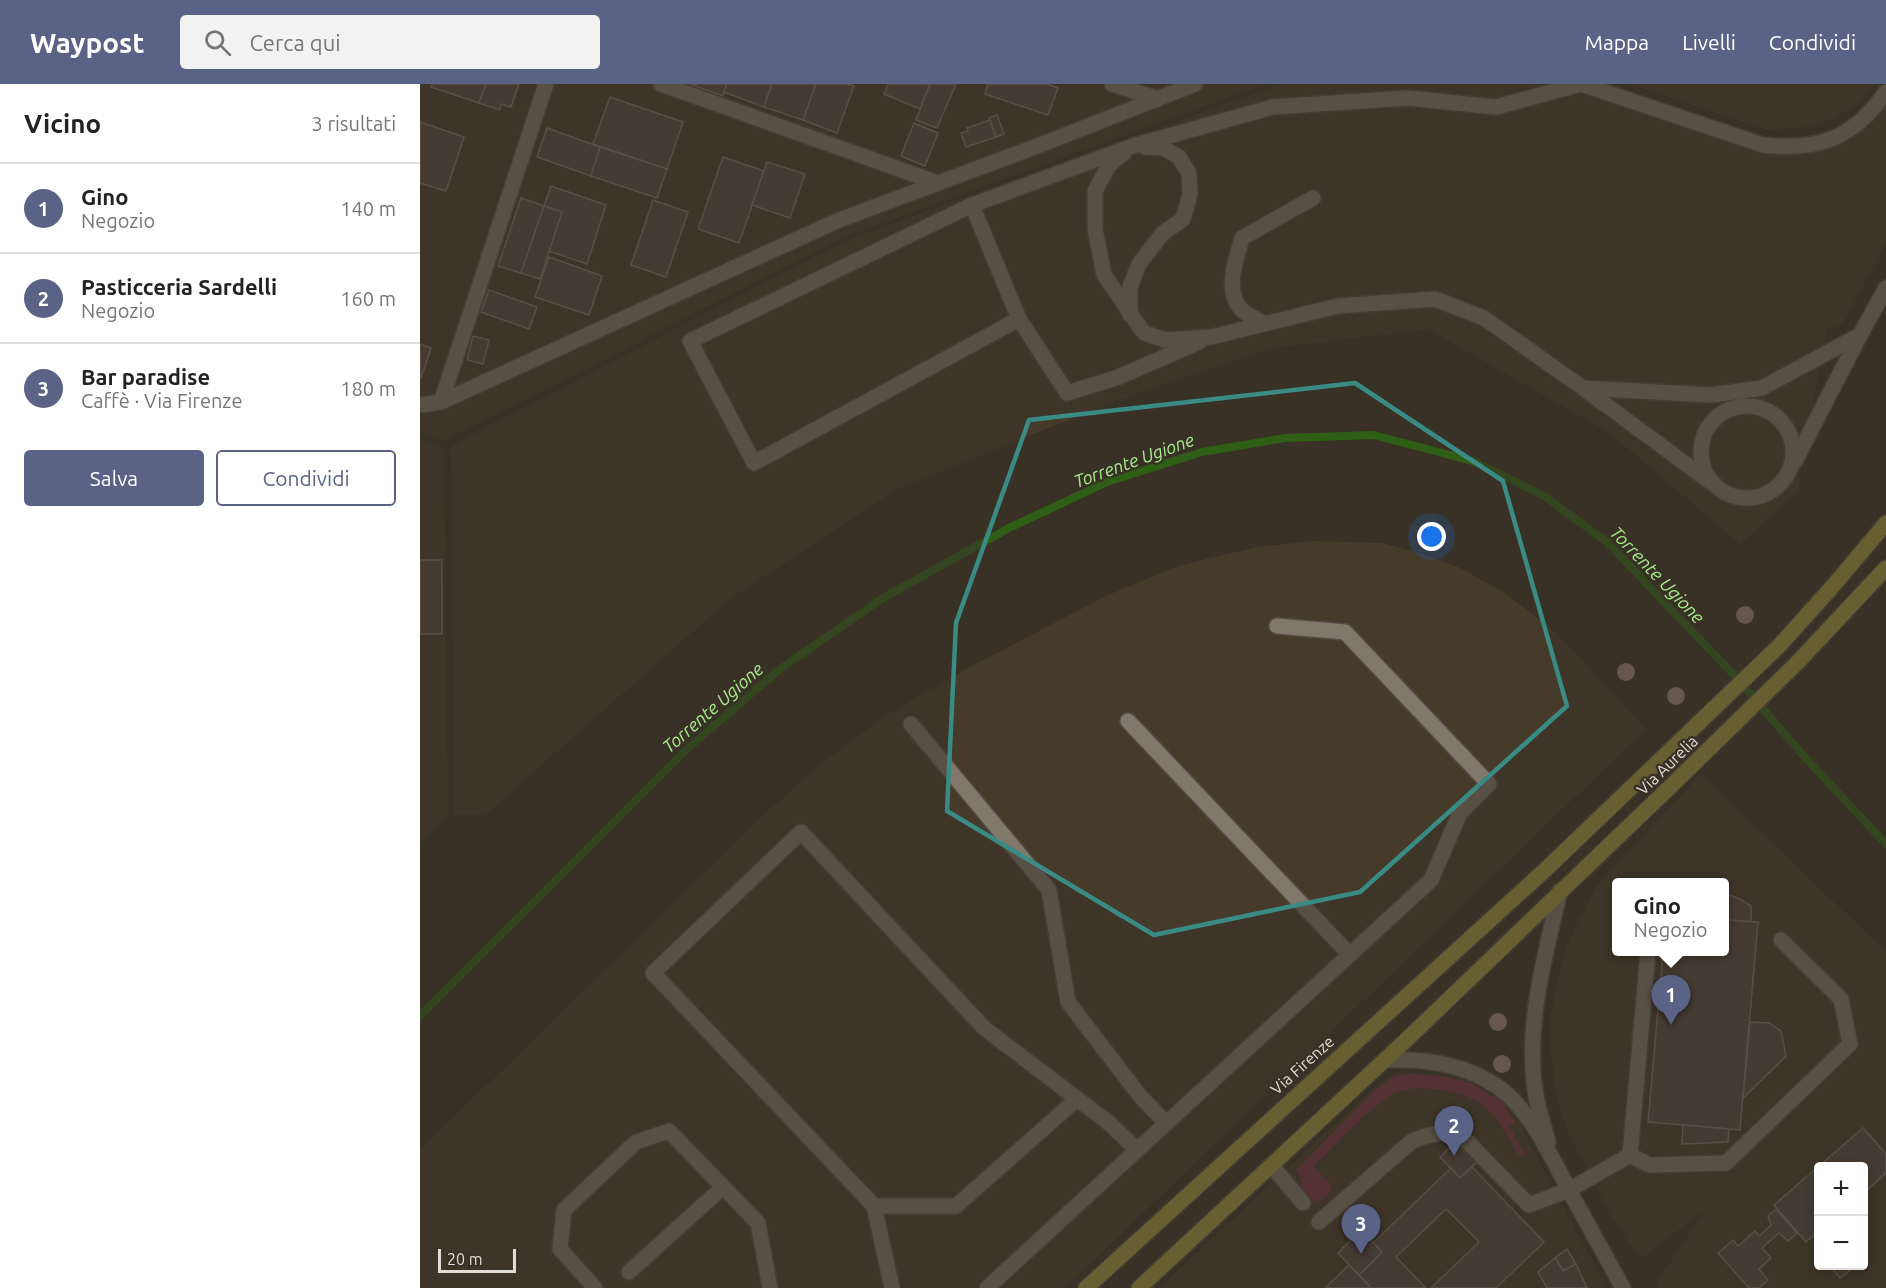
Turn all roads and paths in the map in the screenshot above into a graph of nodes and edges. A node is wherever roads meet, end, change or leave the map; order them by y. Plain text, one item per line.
1 (546, 84) edge
2 (661, 84) edge
3 (1112, 84) edge
4 (1195, 84) edge
5 (1886, 92) edge
6 (1158, 99) junction
7 (1133, 146) junction
8 (938, 183) junction
9 (1313, 198) dead end
10 (972, 205) junction
11 (1886, 288) edge
12 (1130, 315) junction
13 (1019, 319) junction
14 (1263, 322) junction
15 (1860, 335) junction
16 (1210, 337) junction
17 (1583, 388) junction
18 (441, 402) junction
19 (420, 405) edge
20 (1791, 469) junction
21 (1713, 484) junction
22 (1886, 524) edge
23 (1886, 568) edge
24 (1277, 626) dead end
25 (1128, 721) dead end
26 (911, 724) dead end
27 (1544, 871) joint
28 (1560, 891) junction
29 (1781, 940) dead end
30 (1350, 955) junction
31 (1648, 956) edge
32 (1385, 1060) junction
33 (1077, 1099) junction
34 (1166, 1123) junction
35 (1137, 1150) junction
36 (1630, 1155) junction
37 (1553, 1159) junction
38 (1272, 1166) junction
39 (723, 1187) junction
40 (1569, 1190) junction
41 (1303, 1203) dead end
42 (874, 1206) junction
43 (1319, 1222) dead end
44 (629, 1272) dead end
45 (595, 1288) edge
46 (770, 1288) edge
47 (892, 1288) edge
48 (987, 1288) edge
49 (1086, 1288) edge
50 (1139, 1288) edge
51 (1623, 1288) edge

1 - 18 street
2 - 8 street
3 - 6 street
4 - 6 street
5 - 7 street
6 - 8 street
7 - 10 street
7 - 12 street
7 - 12 street
8 - 18 street
9 - 14 street
10 - 13 street
10 - 13 street
11 - 15 street
12 - 16 street
13 - 16 street
14 - 16 street
14 - 17 street
15 - 17 street
15 - 20 street
17 - 21 street
18 - 19 street
20 - 21 street
20 - 21 street
22 - 27 main road, Via Aurelia
23 - 28 main road, Via Aurelia
24 - 30 street
25 - 30 street
26 - 34 street
27 - 49 main road, Via Firenze
28 - 32 main road
28 - 37 street
29 - 36 street
30 - 34 street
31 - 36 street
32 - 37 street
32 - 38 main road
33 - 35 street
33 - 42 street
33 - 42 street
34 - 35 street
35 - 48 street
36 - 40 street
37 - 40 street
38 - 41 street
38 - 50 main road
39 - 44 street
39 - 45 street
39 - 46 street
40 - 43 street
40 - 51 street
42 - 47 street

